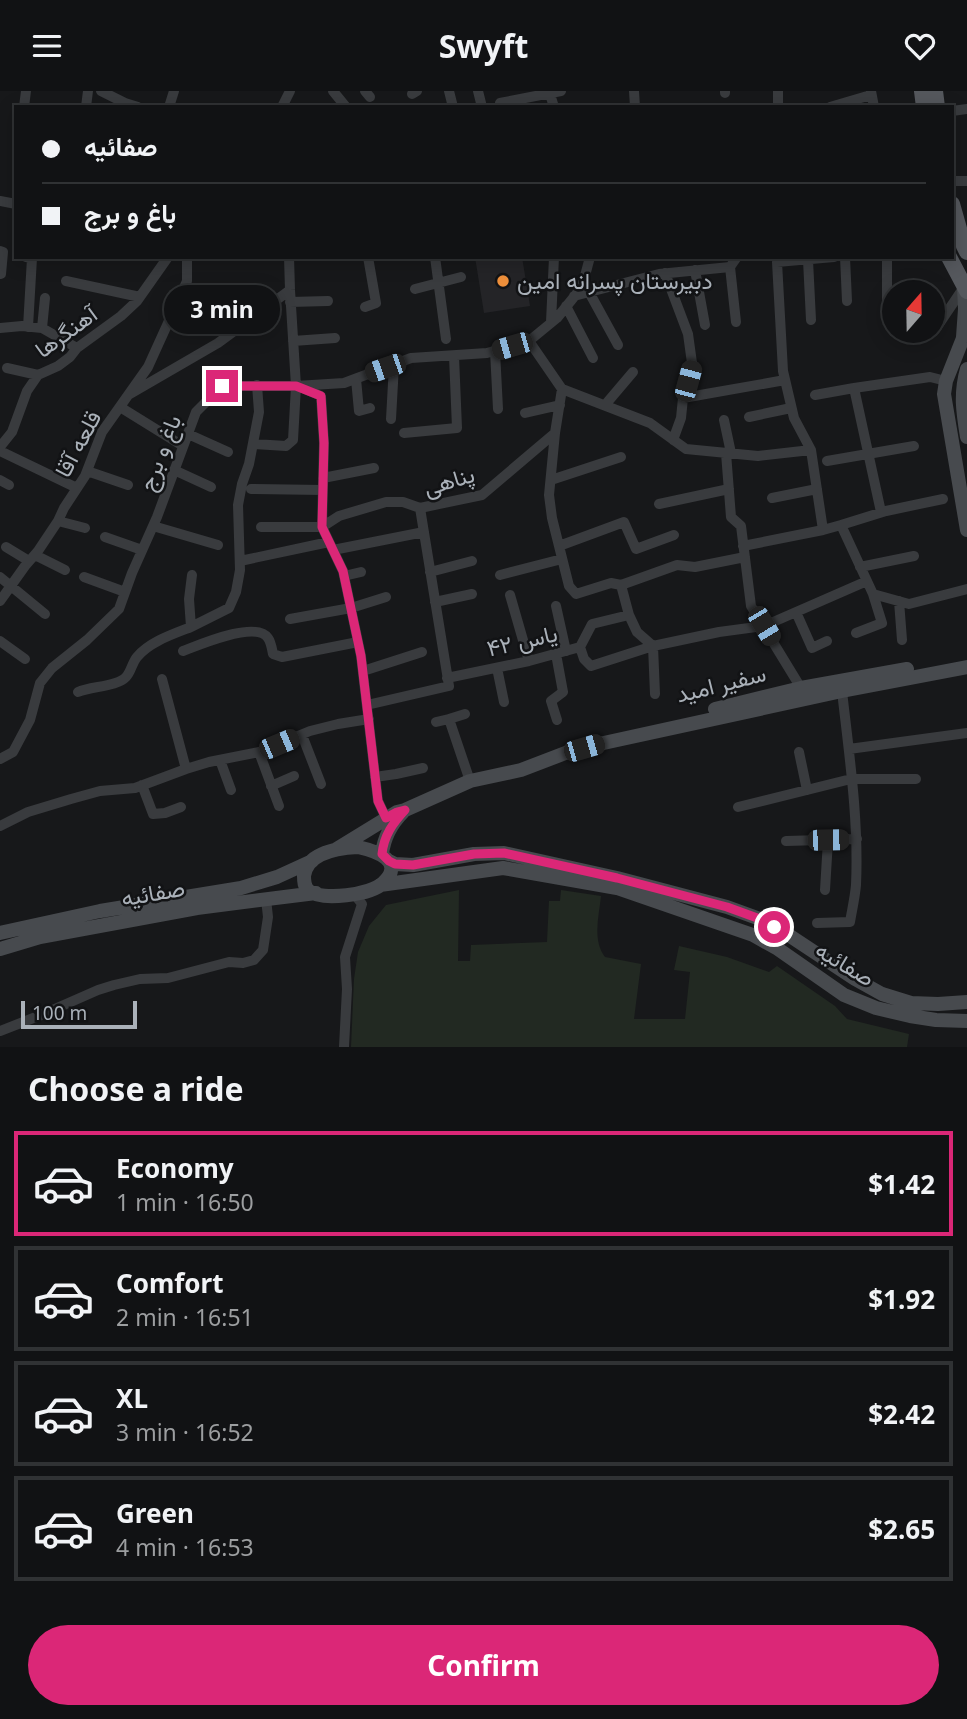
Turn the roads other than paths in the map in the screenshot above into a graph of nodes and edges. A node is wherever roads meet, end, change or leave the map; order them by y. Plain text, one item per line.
1 (101, 91) edge
2 (333, 91) edge
3 (561, 91) edge
4 (550, 93) edge
5 (871, 93) edge
6 (500, 103) dead end
7 (132, 105) edge
8 (344, 105) edge
9 (836, 105) edge
10 (954, 210) edge
11 (966, 248) edge
12 (0, 251) edge
13 (32, 259) edge
14 (166, 259) edge
15 (187, 259) edge
16 (289, 259) edge
17 (368, 259) edge
18 (435, 259) edge
19 (554, 259) edge
20 (589, 259) edge
21 (736, 259) edge
22 (814, 259) edge
23 (845, 259) edge
24 (887, 259) edge
25 (950, 259) edge
26 (730, 267) junction
27 (695, 270) junction
28 (665, 273) junction
29 (1, 274) edge
30 (461, 277) dead end
31 (887, 280) edge
32 (66, 281) dead end
33 (438, 282) junction
34 (415, 289) dead end
35 (966, 289) edge
36 (290, 290) junction
37 (589, 292) junction
38 (574, 296) junction
39 (140, 297) junction
40 (45, 298) dead end
41 (328, 301) dead end
42 (847, 301) dead end
43 (290, 302) junction
44 (566, 306) junction
45 (365, 307) dead end
46 (216, 308) dead end
47 (945, 317) edge
48 (811, 320) dead end
49 (246, 322) junction
50 (551, 322) junction
51 (736, 322) dead end
52 (705, 325) dead end
53 (27, 327) junction
54 (0, 328) edge
55 (42, 328) junction
56 (966, 334) edge
57 (335, 338) dead end
58 (446, 339) dead end
59 (293, 341) junction
60 (529, 341) junction
61 (618, 345) dead end
62 (77, 348) junction
63 (495, 351) junction
64 (454, 356) junction
65 (593, 358) dead end
66 (394, 365) junction
67 (7, 368) dead end
68 (967, 369) edge
69 (633, 372) dead end
70 (38, 376) junction
71 (356, 379) junction
72 (785, 380) junction
73 (946, 381) junction
74 (257, 385) junction
75 (296, 386) junction
76 (562, 389) junction
77 (853, 389) junction
78 (816, 395) dead end
79 (126, 396) junction
80 (682, 398) junction
81 (560, 405) junction
82 (605, 405) junction
83 (120, 407) junction
84 (370, 408) dead end
85 (791, 408) junction
86 (498, 409) dead end
87 (525, 413) dead end
88 (749, 417) dead end
89 (391, 419) dead end
90 (724, 420) dead end
91 (404, 433) dead end
92 (555, 433) junction
93 (188, 434) junction
94 (967, 437) edge
95 (673, 440) junction
96 (253, 444) junction
97 (1, 446) edge
98 (183, 446) junction
99 (914, 446) dead end
100 (811, 450) junction
101 (228, 452) dead end
102 (728, 453) junction
103 (868, 454) junction
104 (621, 457) dead end
105 (827, 461) dead end
106 (374, 468) dead end
107 (174, 470) junction
108 (87, 471) junction
109 (323, 478) junction
110 (551, 479) junction
111 (128, 485) dead end
112 (211, 487) dead end
113 (77, 488) junction
114 (251, 489) dead end
115 (729, 489) junction
116 (817, 489) junction
117 (323, 490) junction
118 (772, 498) dead end
119 (943, 499) dead end
120 (659, 503) dead end
121 (420, 508) junction
122 (881, 513) junction
123 (58, 520) junction
124 (841, 525) junction
125 (153, 526) junction
126 (261, 527) dead end
127 (322, 527) junction
128 (85, 528) dead end
129 (823, 530) junction
130 (967, 530) edge
131 (424, 532) junction
132 (674, 535) dead end
133 (105, 537) dead end
134 (218, 545) dead end
135 (331, 546) junction
136 (559, 546) junction
137 (6, 547) dead end
138 (142, 550) junction
139 (744, 551) junction
140 (914, 556) dead end
141 (32, 558) junction
142 (562, 559) junction
143 (240, 561) junction
144 (472, 561) dead end
145 (860, 567) junction
146 (65, 570) dead end
147 (362, 572) dead end
148 (430, 572) junction
149 (192, 575) dead end
150 (500, 575) dead end
151 (344, 576) junction
152 (0, 577) edge
153 (85, 577) dead end
154 (867, 581) junction
155 (621, 585) junction
156 (12, 586) junction
157 (967, 589) edge
158 (125, 591) junction
159 (472, 594) dead end
160 (873, 594) junction
161 (510, 595) dead end
162 (386, 597) dead end
163 (0, 601) edge
164 (899, 601) junction
165 (435, 603) junction
166 (556, 606) dead end
167 (351, 608) junction
168 (796, 612) junction
169 (45, 614) dead end
170 (629, 615) junction
171 (290, 619) dead end
172 (764, 626) junction
173 (191, 627) junction
174 (856, 633) dead end
175 (902, 639) dead end
176 (0, 641) edge
177 (827, 641) dead end
178 (358, 642) junction
179 (653, 646) junction
180 (580, 647) junction
181 (183, 651) dead end
182 (422, 652) dead end
183 (561, 652) junction
184 (25, 660) dead end
185 (529, 661) junction
186 (961, 666) edge
187 (497, 668) junction
188 (363, 671) junction
189 (447, 678) junction
190 (162, 679) dead end
191 (801, 688) junction
192 (842, 691) junction
193 (78, 692) dead end
194 (655, 694) dead end
195 (504, 702) dead end
196 (367, 705) junction
197 (465, 714) dead end
198 (369, 719) junction
199 (449, 719) junction
200 (557, 720) dead end
201 (436, 722) dead end
202 (967, 733) edge
203 (302, 735) junction
204 (849, 749) junction
205 (799, 752) dead end
206 (259, 753) junction
207 (0, 759) edge
208 (220, 760) junction
209 (423, 768) dead end
210 (186, 769) junction
211 (491, 775) junction
212 (294, 776) dead end
213 (375, 777) junction
214 (851, 779) junction
215 (916, 779) dead end
216 (470, 781) junction
217 (321, 784) dead end
218 (142, 785) junction
219 (271, 786) junction
220 (231, 790) dead end
221 (807, 790) junction
222 (279, 806) dead end
223 (181, 807) dead end
224 (738, 807) dead end
225 (405, 810) junction
226 (386, 818) junction
227 (0, 826) edge
228 (857, 839) junction
229 (828, 840) junction
230 (786, 841) dead end
231 (335, 850) junction
232 (385, 857) junction
233 (312, 861) junction
234 (277, 877) junction
235 (380, 885) junction
236 (825, 890) dead end
237 (316, 893) junction
238 (354, 894) junction
239 (285, 897) junction
240 (266, 899) junction
241 (102, 918) junction
242 (817, 923) dead end
243 (0, 933) edge
244 (0, 949) edge
245 (967, 1002) edge
246 (967, 1021) edge
247 (0, 1031) edge
248 (344, 1047) edge

1 - 7 street
2 - 8 street
3 - 4 street
4 - 6 street
5 - 9 street
10 - 11 main road
12 - 29 street
13 - 53 street
14 - 39 street, آهنگرها
15 - 79 street, قلعه آقا
16 - 36 street
17 - 45 street
18 - 33 street
19 - 50 street
20 - 38 street
21 - 26 street
22 - 48 street
22 - 72 street
23 - 42 street
24 - 31 street
25 - 35 main road
26 - 27 street
26 - 51 street
27 - 28 street
27 - 52 street
28 - 37 street
28 - 80 street
30 - 33 street
32 - 39 street
33 - 34 street
33 - 58 street
35 - 47 street
35 - 56 main road
36 - 43 street
36 - 49 street
37 - 38 street
37 - 61 street
38 - 44 street
39 - 62 street, آهنگرها
40 - 55 street
41 - 43 street
43 - 59 street
44 - 50 street
44 - 65 street
46 - 49 street
49 - 79 street
50 - 60 street
53 - 54 street
53 - 55 street
55 - 62 street
56 - 73 main road
57 - 59 street
59 - 75 street
60 - 63 street, باغ و برج
60 - 76 street
62 - 70 street, آهنگرها
63 - 64 street, باغ و برج
63 - 86 street
64 - 66 street, باغ و برج
64 - 91 street
66 - 71 street, باغ و برج
66 - 89 street
67 - 70 street
68 - 94 main road
69 - 82 street
70 - 97 street, آهنگرها
71 - 75 street, باغ و برج
71 - 84 street
72 - 80 street
72 - 85 street
73 - 77 street
73 - 130 main road
74 - 75 street, باغ و برج
74 - 93 street, باغ و برج
74 - 96 street
75 - 96 street
75 - 109 street
76 - 81 street
76 - 82 street
77 - 78 street
77 - 103 street
79 - 83 street, قلعه آقا
80 - 95 street
81 - 87 street
81 - 92 street
82 - 95 street
83 - 98 street
83 - 108 street, قلعه آقا
85 - 88 street
85 - 100 street
90 - 102 street
92 - 110 street
92 - 121 street, پناهی
93 - 98 street, باغ و برج
93 - 101 street
95 - 102 street
96 - 143 street
97 - 113 street
98 - 107 street, باغ و برج
99 - 103 street
100 - 102 street
100 - 116 street
102 - 115 street
103 - 105 street
103 - 122 street
104 - 110 street
106 - 109 street
107 - 112 street
107 - 125 street, باغ و برج
108 - 111 street
108 - 113 street, قلعه آقا
109 - 117 street
110 - 136 street
113 - 123 street, قلعه آقا
114 - 117 street
115 - 120 street
115 - 139 street
116 - 118 street
116 - 129 street
117 - 127 street
119 - 122 street
121 - 127 street
121 - 131 street, پناهی
122 - 124 street
123 - 128 street
123 - 141 street, قلعه آقا
124 - 129 street
124 - 145 street
125 - 134 street
125 - 138 street, باغ و برج
126 - 127 street
127 - 135 street
129 - 139 street
131 - 135 street
131 - 148 street, پناهی
132 - 136 street
133 - 138 street
135 - 143 street
135 - 151 street
136 - 142 street
137 - 141 street
138 - 158 street, باغ و برج
139 - 155 street
139 - 172 street
140 - 145 street
141 - 146 street
141 - 156 street, قلعه آقا
142 - 150 street
142 - 155 street
143 - 173 street
144 - 148 street
145 - 154 street
147 - 151 street
148 - 165 street, پناهی
149 - 173 street
151 - 167 street
152 - 156 street
153 - 158 street
154 - 160 street
154 - 168 street
155 - 170 street
156 - 163 street, قلعه آقا
156 - 169 street
157 - 164 street
158 - 207 street, باغ و برج
159 - 165 street
160 - 164 street
160 - 174 street
161 - 185 street
162 - 167 street
164 - 175 street
165 - 189 street, پناهی
166 - 183 street
167 - 171 street
167 - 178 street
168 - 172 street
168 - 177 street
170 - 179 street
170 - 180 street, یاس ۴۲
172 - 179 street
172 - 191 street
173 - 193 street
176 - 184 street
178 - 181 street
178 - 188 street
179 - 180 street
179 - 194 street
180 - 183 street, یاس ۴۲
182 - 188 street
183 - 185 street, یاس ۴۲
183 - 200 street
185 - 187 street, یاس ۴۲
186 - 191 main road, سفیر امید
186 - 192 main road, سفیر امید
187 - 189 street, یاس ۴۲
187 - 195 street
188 - 196 street
189 - 196 street, یاس ۴۲
190 - 210 street
191 - 211 main road, سفیر امید
192 - 204 street
192 - 211 main road, سفیر امید
196 - 198 street
197 - 199 street
198 - 203 street
198 - 213 street
199 - 201 street
199 - 216 street
202 - 204 street
203 - 206 street
203 - 217 street
204 - 214 street
205 - 221 street
206 - 208 street
206 - 219 street
208 - 210 street
208 - 220 street
209 - 213 street
210 - 218 street
211 - 216 main road, سفیر امید
212 - 219 street
213 - 226 street
214 - 215 street
214 - 221 street
214 - 228 street
216 - 225 main road, سفیر امید
218 - 223 street
218 - 227 street
219 - 222 street
221 - 224 street
225 - 226 main road, سفیر امید
225 - 232 main road
226 - 231 main road, سفیر امید
228 - 229 street
228 - 242 street
229 - 230 street
229 - 236 street
231 - 232 main road, صفائیه
231 - 233 main road, صفائیه
232 - 235 main road
232 - 245 main road, صفائیه
233 - 234 main road, صفائیه
233 - 237 main road
234 - 239 main road
234 - 241 main road, صفائیه
235 - 238 main road, صفائیه
235 - 246 main road, صفائیه
237 - 238 main road, صفائیه
237 - 239 main road, صفائیه
238 - 248 street
239 - 240 main road, صفائیه
240 - 241 main road, صفائیه
240 - 247 street
241 - 243 main road, صفائیه
241 - 244 main road, صفائیه

